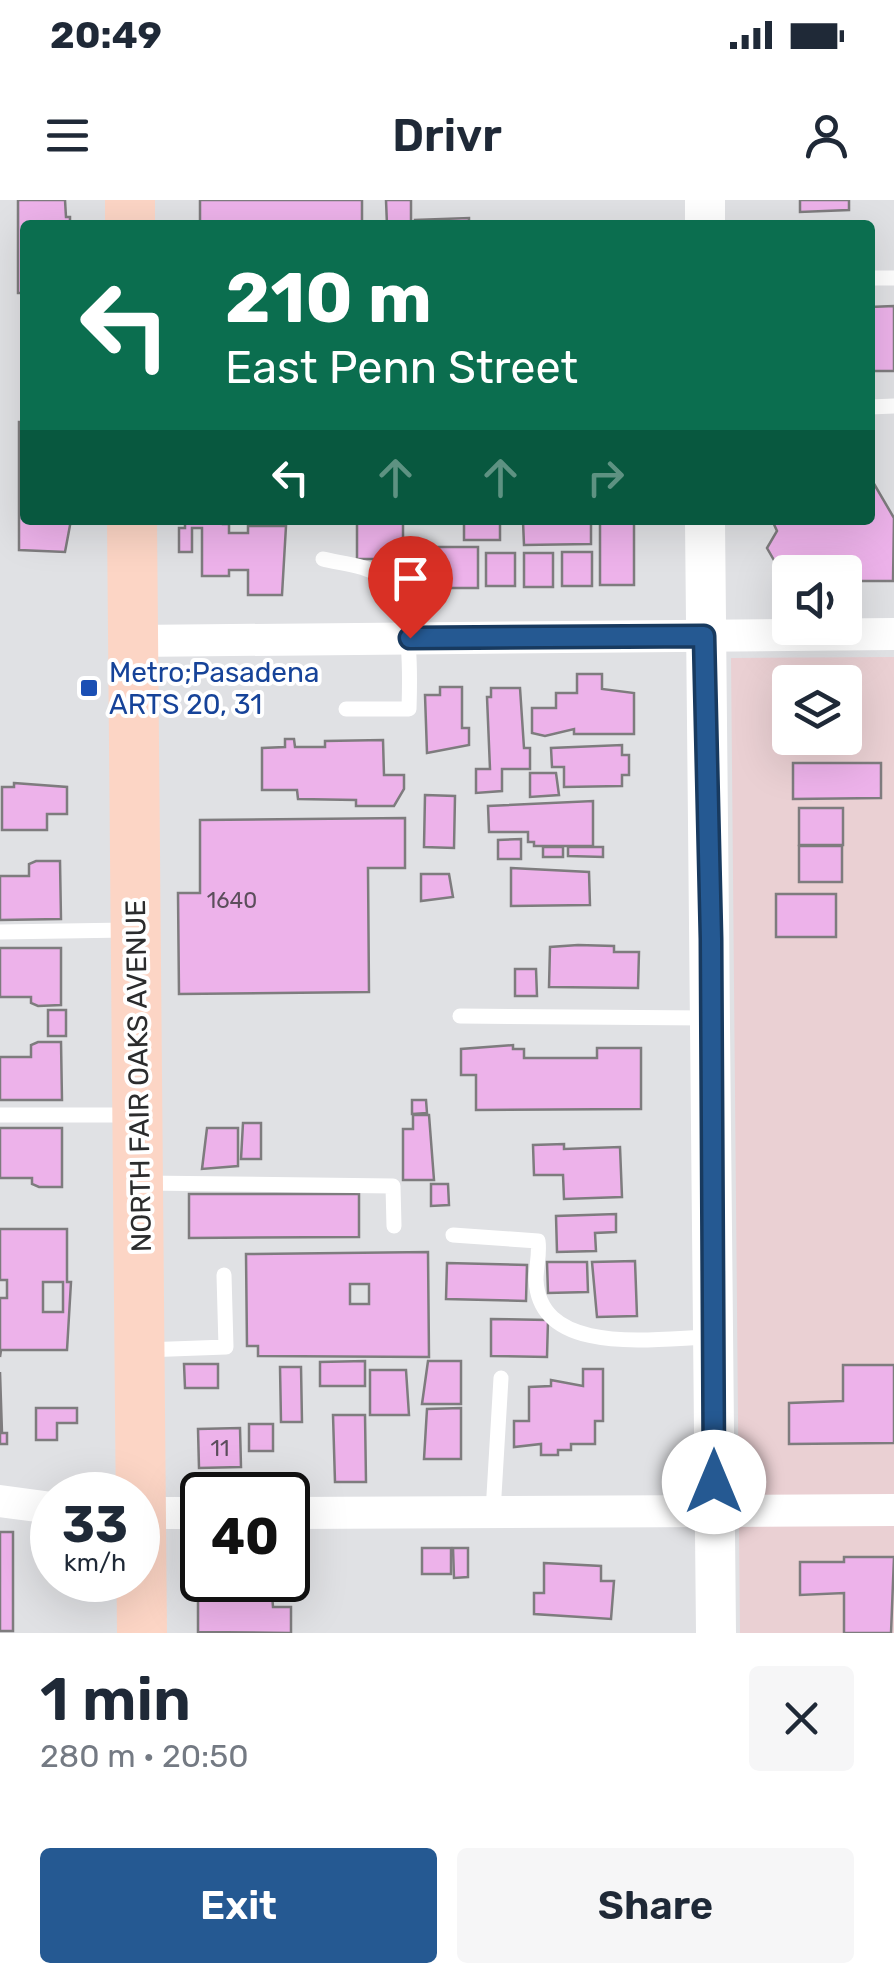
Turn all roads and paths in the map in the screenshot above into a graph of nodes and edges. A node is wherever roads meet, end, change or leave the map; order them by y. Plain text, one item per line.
1 (132, 525) edge
2 (705, 525) edge
3 (323, 560) dead end
4 (894, 634) edge
5 (704, 636) junction
6 (410, 638) junction
7 (134, 641) junction
8 (346, 709) dead end
9 (136, 930) junction
10 (0, 932) edge
11 (460, 1016) dead end
12 (710, 1018) junction
13 (0, 1115) edge
14 (138, 1115) junction
15 (139, 1184) junction
16 (394, 1226) dead end
17 (453, 1235) dead end
18 (224, 1275) dead end
19 (715, 1337) junction
20 (140, 1350) junction
21 (500, 1378) dead end
22 (139, 1472) edge
23 (0, 1501) edge
24 (30, 1505) edge
25 (894, 1510) edge
26 (493, 1512) junction
27 (713, 1512) junction
28 (310, 1513) edge
29 (141, 1602) edge
30 (142, 1633) edge
31 (716, 1633) edge

1 - 7 main road, NORTH FAIR OAKS AVENUE
2 - 5 street
3 - 6 lane
4 - 5 street
5 - 6 street
5 - 12 street
6 - 7 street
6 - 8 lane
7 - 9 main road, NORTH FAIR OAKS AVENUE
9 - 10 lane
9 - 14 main road, NORTH FAIR OAKS AVENUE
11 - 12 lane
12 - 19 street
13 - 14 lane
14 - 15 main road, NORTH FAIR OAKS AVENUE
15 - 16 lane
15 - 20 main road, NORTH FAIR OAKS AVENUE
17 - 19 lane
18 - 20 lane
19 - 27 street
20 - 22 main road, NORTH FAIR OAKS AVENUE
21 - 26 lane
23 - 24 street
25 - 27 street
26 - 27 street
26 - 28 street
27 - 31 street
29 - 30 main road, NORTH FAIR OAKS AVENUE

